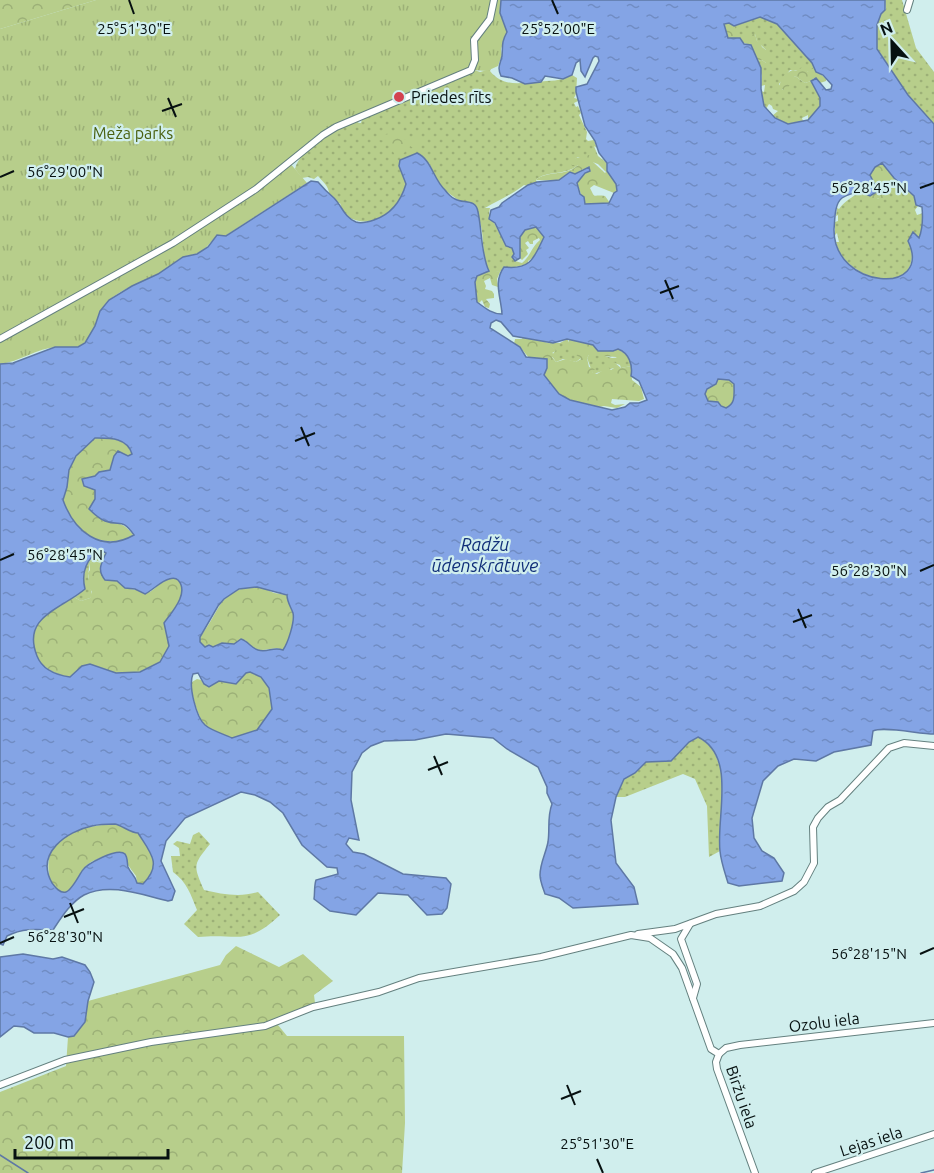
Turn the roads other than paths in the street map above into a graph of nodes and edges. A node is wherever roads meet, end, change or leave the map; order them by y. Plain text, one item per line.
1 (494, 0) edge
2 (910, 0) edge
3 (907, 10) dead end
4 (0, 339) edge
5 (934, 746) edge
6 (693, 922) junction
7 (631, 935) junction
8 (693, 999) junction
9 (934, 1023) edge
10 (719, 1054) junction
11 (0, 1085) edge
12 (934, 1134) edge
13 (755, 1173) edge
14 (815, 1173) edge

1 - 4 street
2 - 3 street
5 - 6 street
6 - 7 street
6 - 8 street
7 - 8 street, Biržu iela
7 - 11 street
8 - 10 street, Biržu iela
9 - 10 street, Ozolu iela
10 - 13 street, Biržu iela
12 - 14 street, Lejas iela

